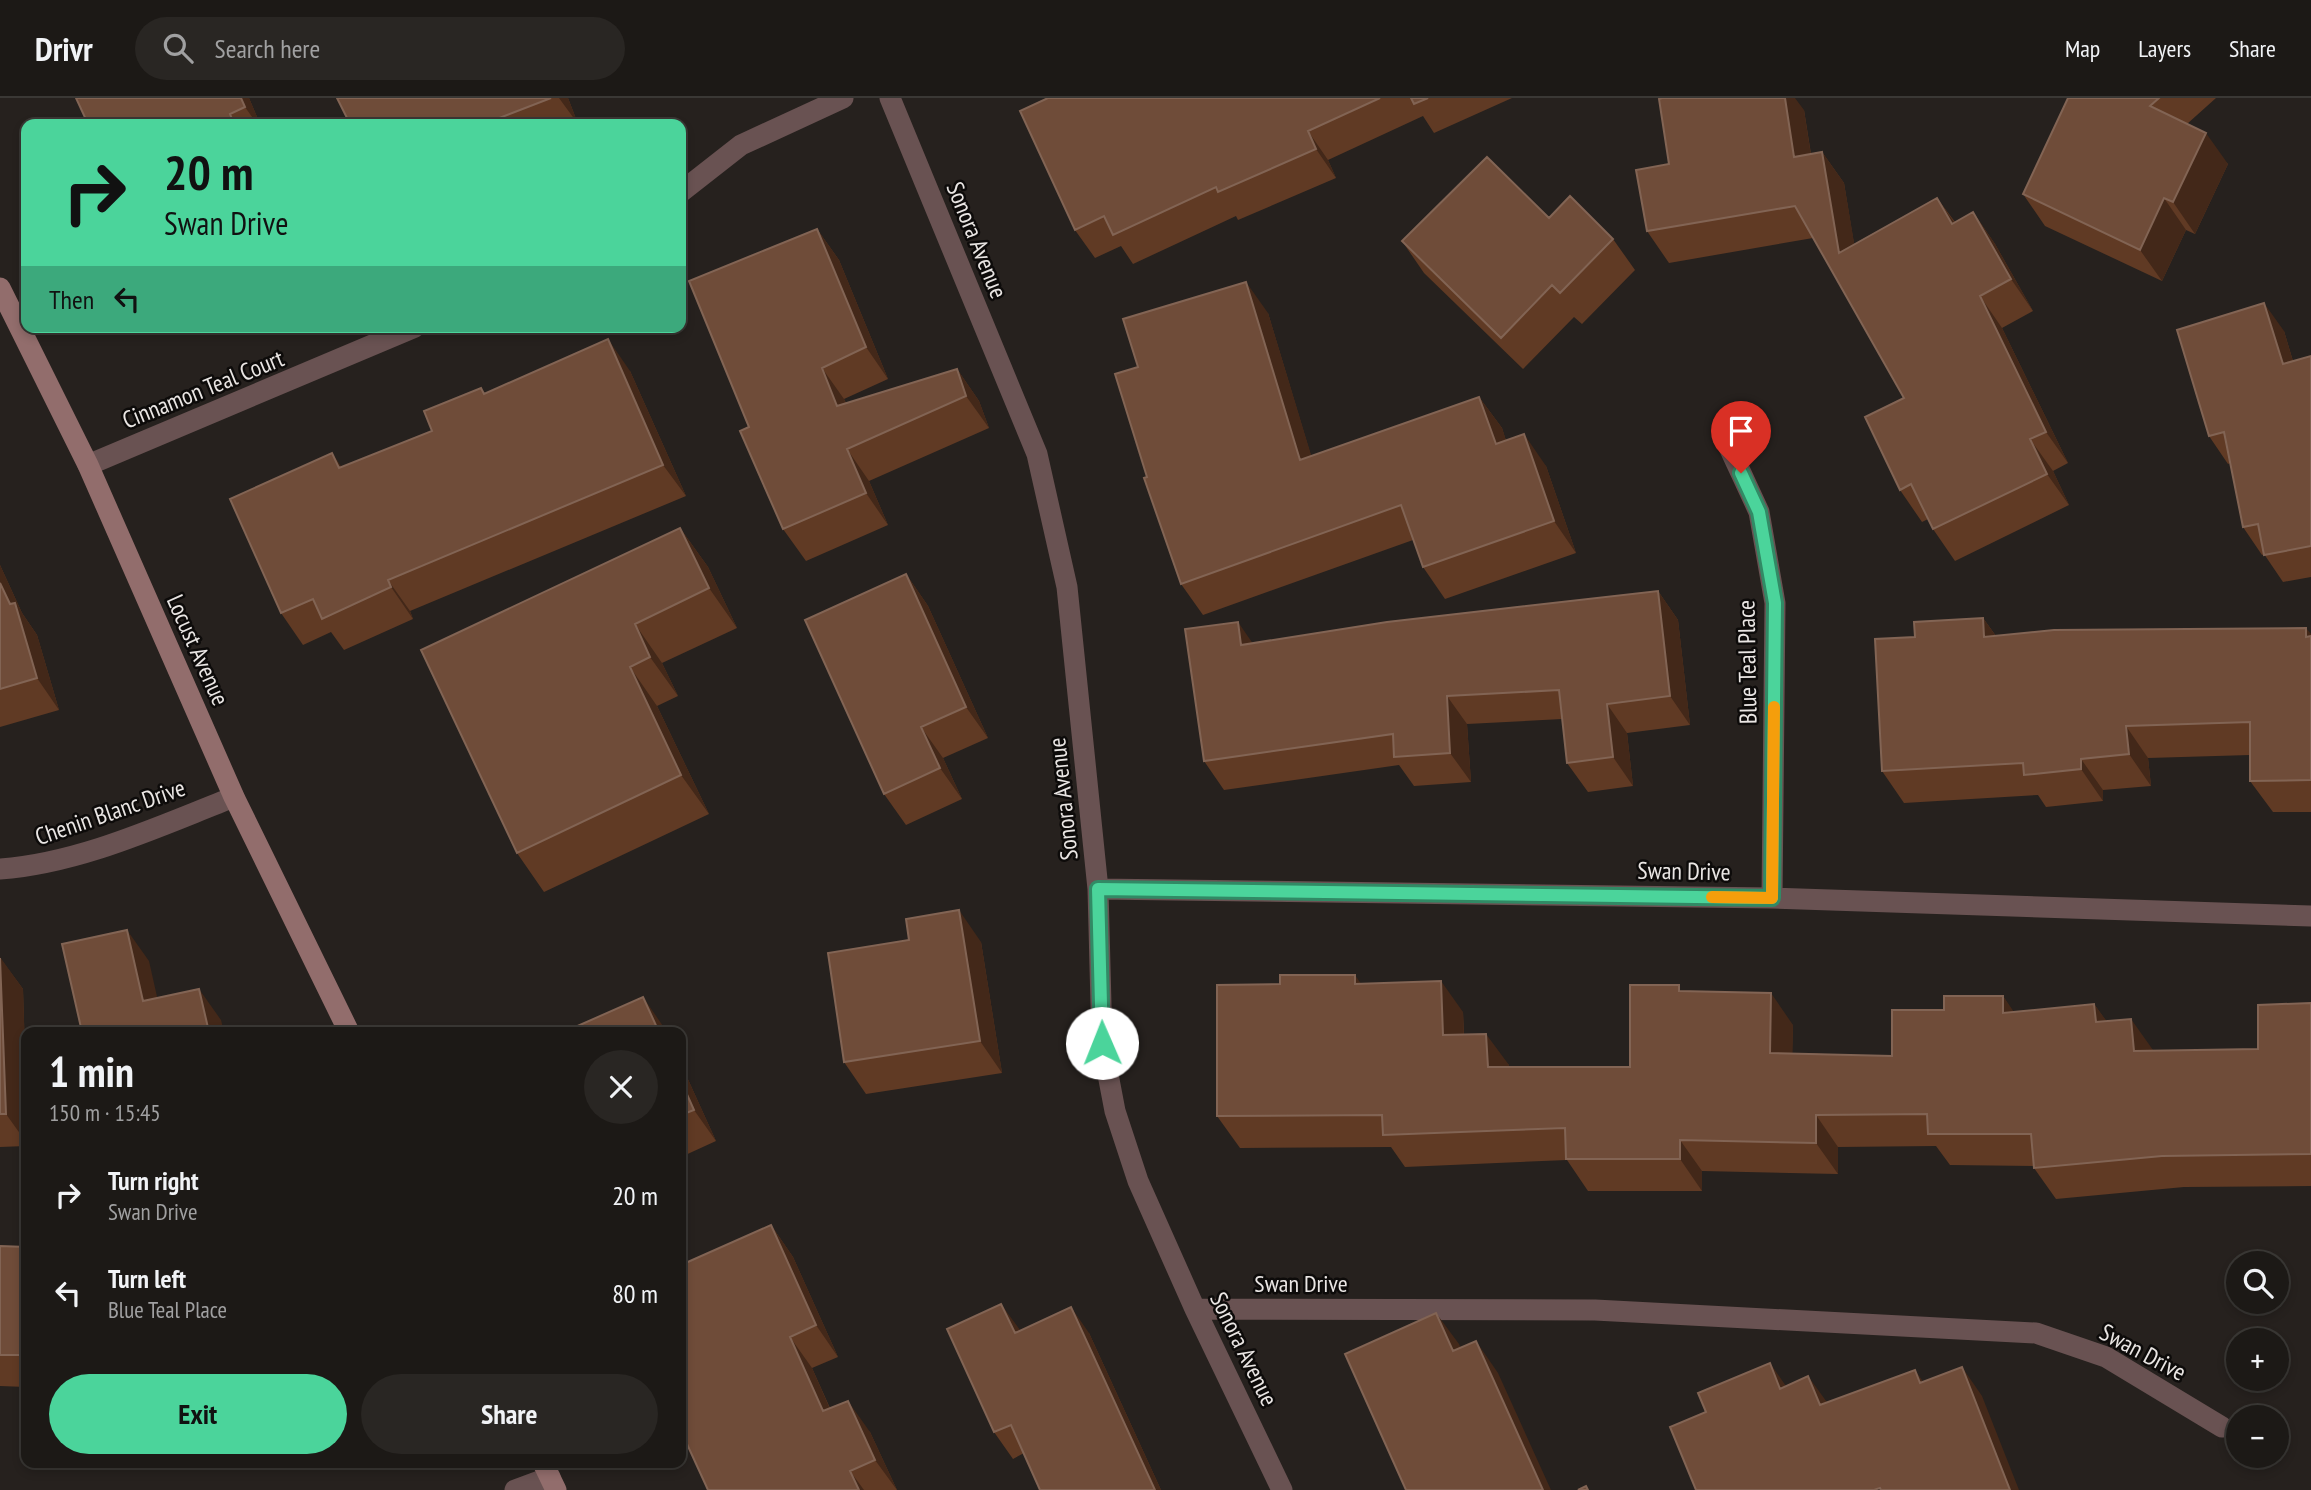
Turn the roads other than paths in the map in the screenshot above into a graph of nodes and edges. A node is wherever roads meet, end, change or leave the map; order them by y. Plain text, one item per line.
1 (843, 98) edge
2 (890, 98) edge
3 (686, 188) edge
4 (0, 288) edge
5 (21, 330) edge
6 (22, 333) edge
7 (401, 333) edge
8 (1723, 434) dead end
9 (88, 465) junction
10 (234, 797) junction
11 (0, 869) edge
12 (1098, 889) junction
13 (1772, 898) junction
14 (2311, 916) edge
15 (347, 1027) edge
16 (1195, 1309) junction
17 (2222, 1427) dead end
18 (550, 1477) edge
19 (515, 1490) edge
20 (1282, 1490) edge

1 - 3 street
2 - 12 street, Sonora Avenue
4 - 5 street, Locust Avenue
6 - 9 street, Locust Avenue
7 - 9 street, Cinnamon Teal Court
8 - 13 street, Blue Teal Place
9 - 10 street, Locust Avenue
10 - 11 street, Chenin Blanc Drive
10 - 15 street, Locust Avenue
12 - 13 street, Swan Drive
12 - 16 street, Sonora Avenue
13 - 14 street, Swan Drive
16 - 17 street, Swan Drive
16 - 20 street, Sonora Avenue
18 - 19 street

